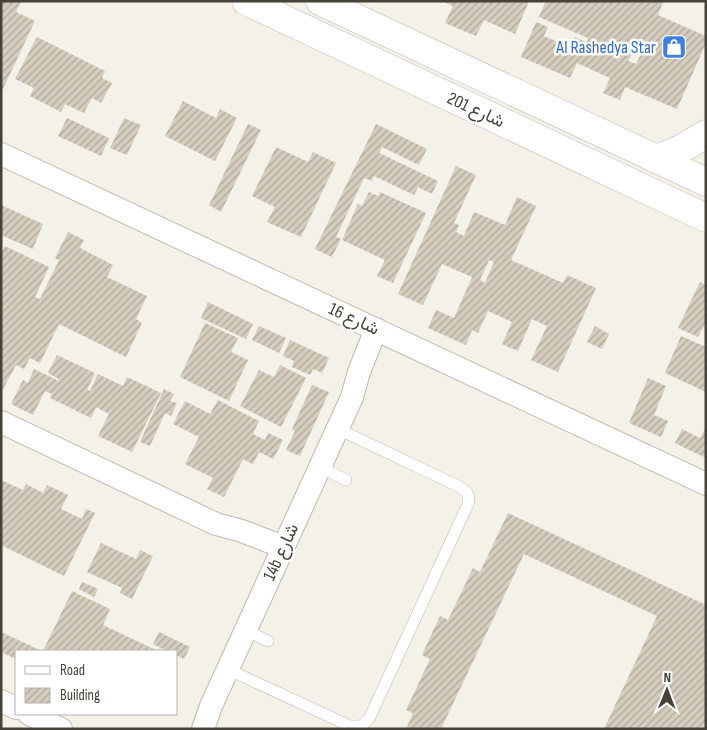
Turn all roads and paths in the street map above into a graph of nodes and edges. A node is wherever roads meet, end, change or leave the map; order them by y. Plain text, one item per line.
1 (246, 1) edge
2 (320, 1) edge
3 (706, 134) edge
4 (1, 154) edge
5 (656, 158) junction
6 (706, 182) edge
7 (706, 218) edge
8 (384, 333) junction
9 (1, 422) edge
10 (338, 429) junction
11 (320, 467) junction
12 (346, 480) dead end
13 (706, 484) edge
14 (280, 554) junction
15 (246, 630) junction
16 (268, 641) dead end
17 (227, 670) junction
18 (1, 701) edge
19 (211, 706) junction
20 (15, 708) edge
21 (31, 715) edge
22 (61, 729) edge
23 (192, 729) edge
24 (203, 729) edge

1 - 7 street, شارع 201
2 - 5 street, شارع 201
3 - 5 street
4 - 8 street, شارع 16
5 - 6 street, شارع 201
8 - 10 street, 14b شارع
8 - 13 street, شارع 16
9 - 14 street
10 - 11 street, 14b شارع
10 - 17 lane
11 - 12 lane
11 - 14 street, 14b شارع
14 - 15 street, 14b شارع
15 - 16 lane
15 - 17 street, 14b شارع
17 - 19 street, 14b شارع
18 - 20 street
19 - 23 street, 14b شارع
19 - 24 street, 14b شارع
21 - 22 street

